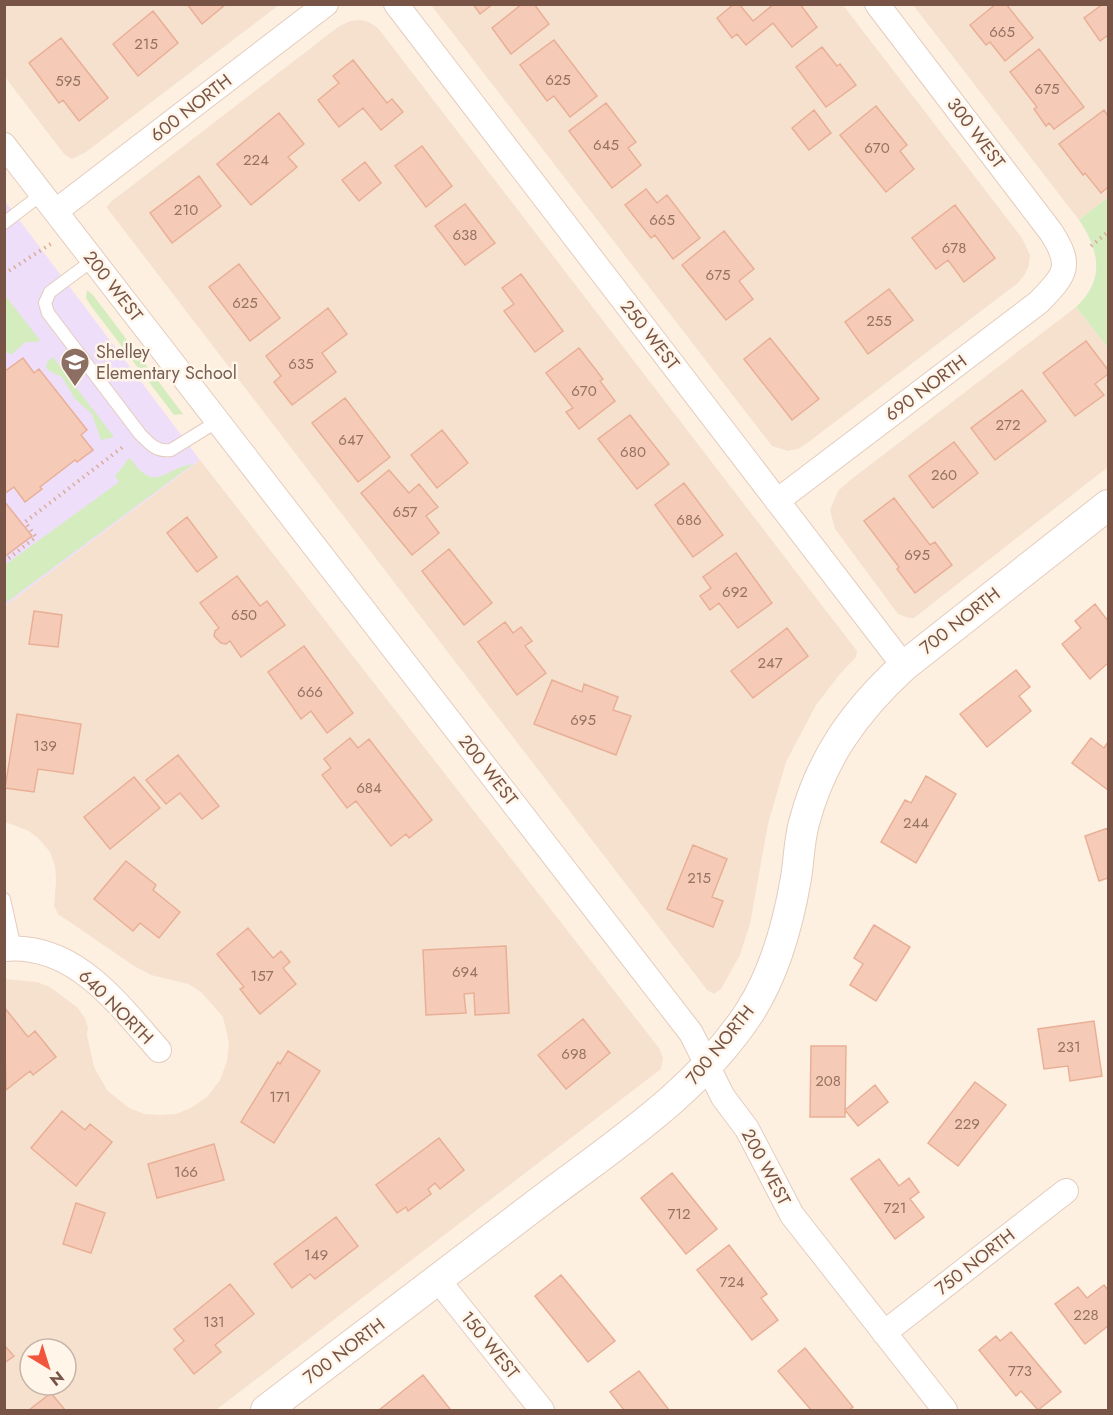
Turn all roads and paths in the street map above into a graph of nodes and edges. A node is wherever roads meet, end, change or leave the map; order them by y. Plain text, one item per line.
1 (326, 4) edge
2 (396, 4) edge
3 (877, 4) edge
4 (4, 145) edge
5 (49, 203) junction
6 (4, 223) edge
7 (1108, 232) edge
8 (52, 243) dead end
9 (1091, 246) dead end
10 (93, 260) junction
11 (1065, 265) joint
12 (4, 274) edge
13 (218, 421) junction
14 (124, 446) dead end
15 (777, 501) junction
16 (1108, 505) edge
17 (4, 562) edge
18 (904, 666) junction
19 (4, 899) edge
20 (10, 948) edge
21 (159, 1050) dead end
22 (707, 1065) junction
23 (1066, 1191) dead end
24 (438, 1280) junction
25 (884, 1333) junction
26 (266, 1410) edge
27 (542, 1410) edge
28 (945, 1410) edge

1 - 5 street, 600 NORTH
2 - 15 street, 250 WEST
3 - 11 street, 300 WEST
4 - 5 street, 200 WEST
5 - 6 lane
5 - 10 street, 200 WEST
7 - 9 path
8 - 12 path
10 - 13 street, 200 WEST
10 - 13 lane
11 - 15 street, 690 NORTH
13 - 22 street, 200 WEST
14 - 17 path
15 - 18 street, 250 WEST
16 - 18 street, 700 NORTH
18 - 22 street, 700 NORTH
19 - 20 lane
20 - 21 street, 640 NORTH
22 - 24 street, 700 NORTH
22 - 25 street, 200 WEST
23 - 25 street, 750 NORTH
24 - 26 street, 700 NORTH
24 - 27 street, 150 WEST
25 - 28 street, 200 WEST

